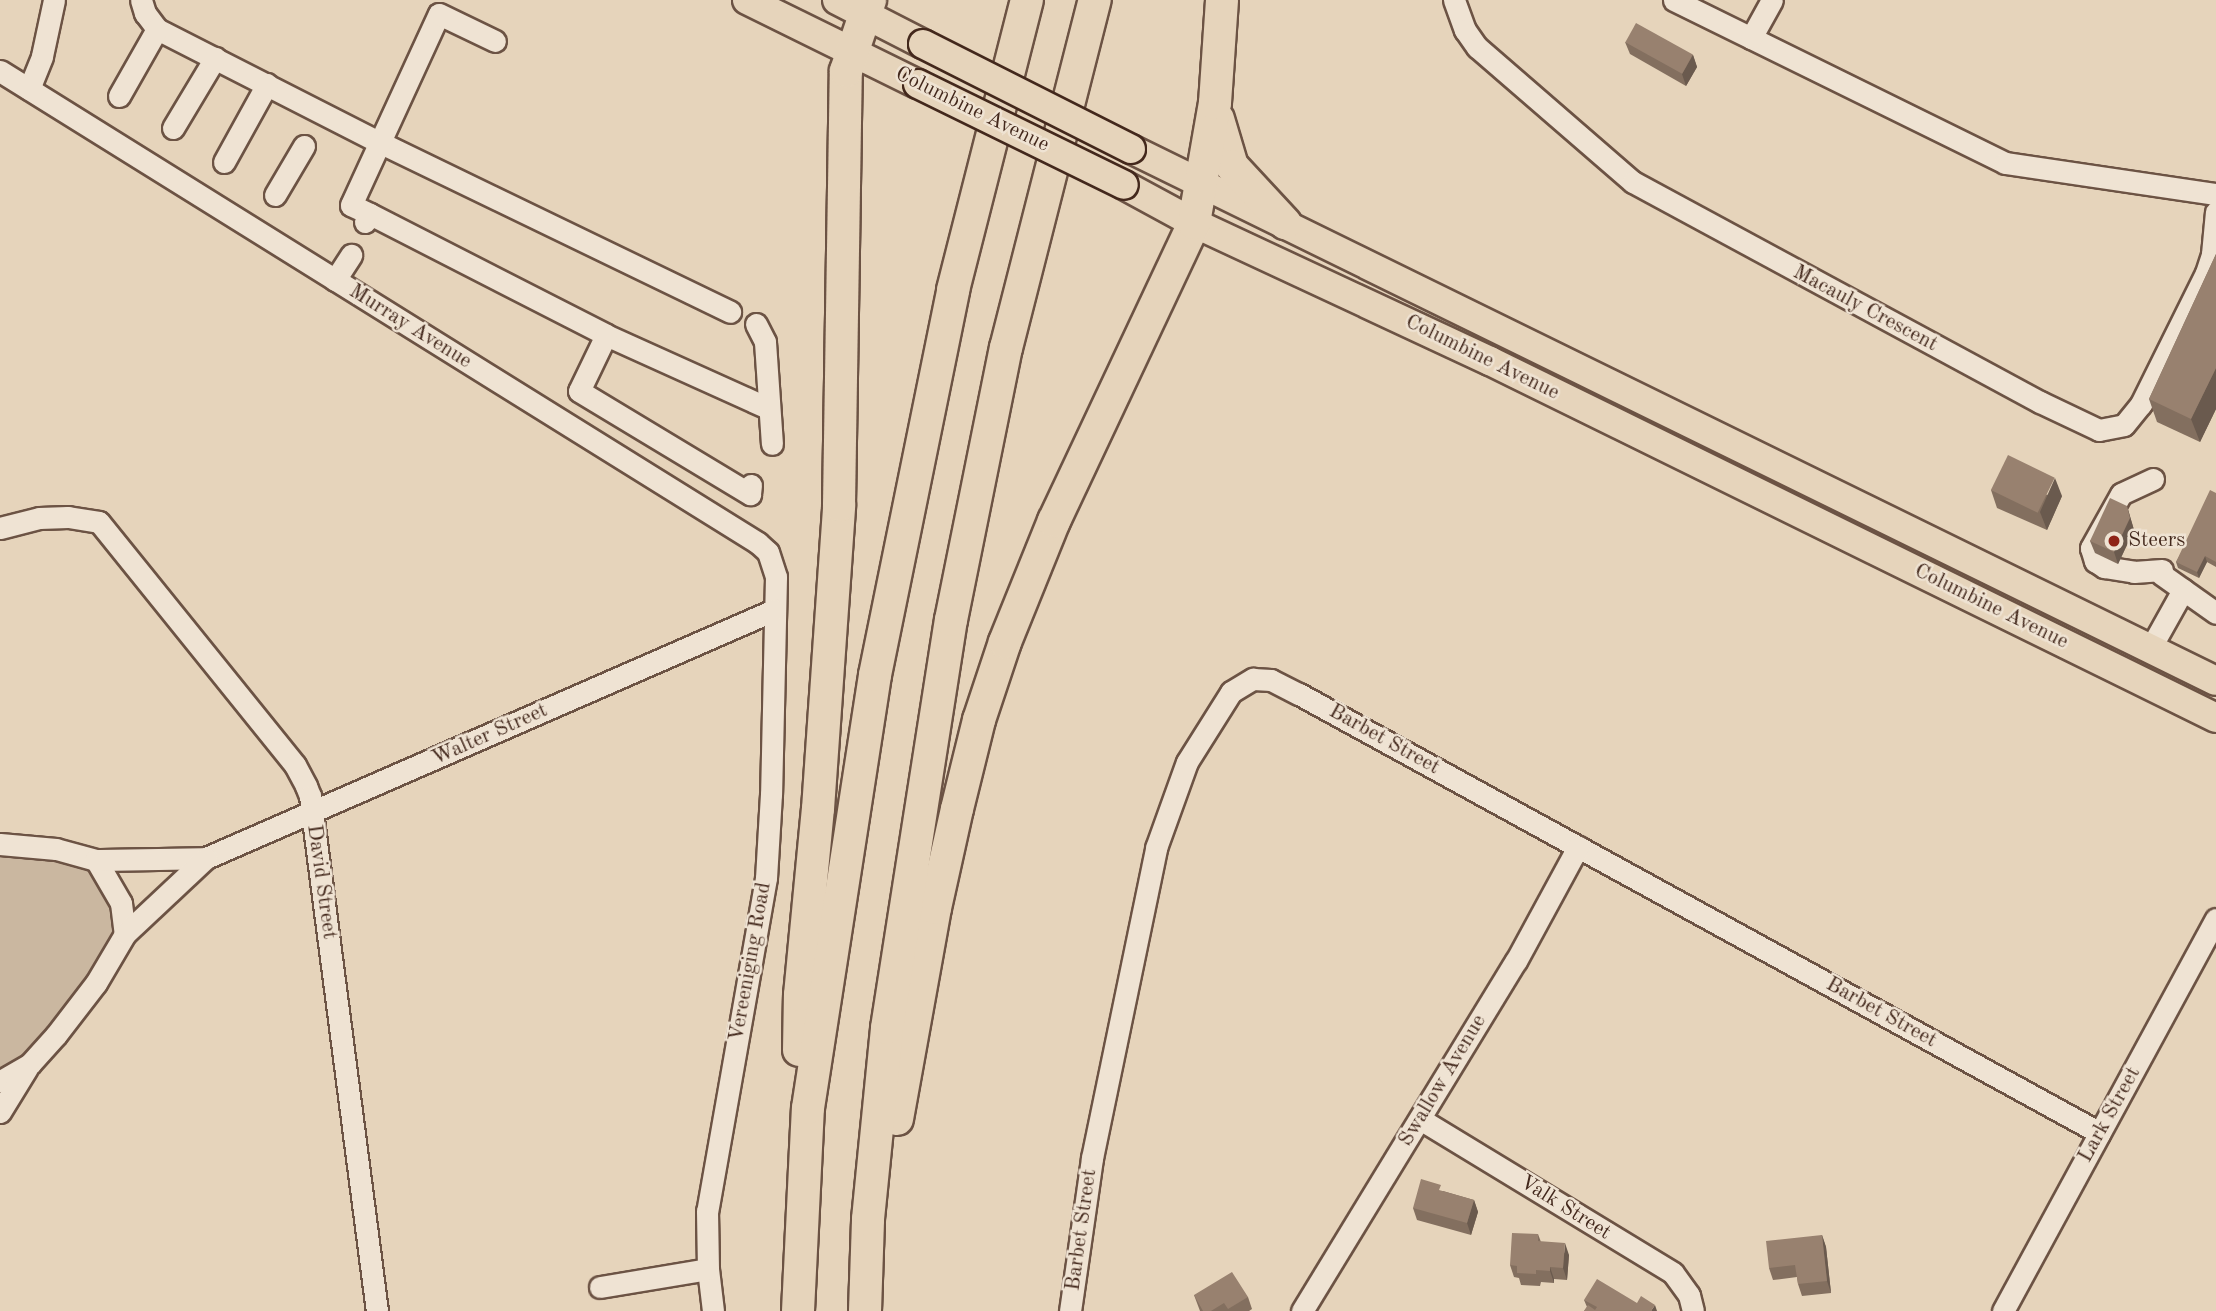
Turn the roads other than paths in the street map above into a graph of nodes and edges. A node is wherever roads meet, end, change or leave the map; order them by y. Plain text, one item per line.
1 (54, 0) edge
2 (141, 0) edge
3 (747, 0) edge
4 (1027, 0) edge
5 (1095, 0) edge
6 (1222, 0) edge
7 (1454, 0) edge
8 (1674, 0) edge
9 (1772, 0) edge
10 (857, 4) edge
11 (157, 29) junction
12 (1751, 38) junction
13 (495, 41) dead end
14 (852, 50) junction
15 (215, 58) junction
16 (0, 71) edge
17 (267, 84) junction
18 (29, 89) junction
19 (119, 96) dead end
20 (1215, 103) junction
21 (173, 128) dead end
22 (379, 142) junction
23 (304, 146) dead end
24 (224, 162) dead end
25 (1203, 183) junction
26 (2216, 194) edge
27 (275, 195) dead end
28 (2216, 212) edge
29 (1194, 223) junction
30 (1285, 223) junction
31 (351, 255) dead end
32 (335, 280) junction
33 (730, 312) dead end
34 (756, 324) dead end
35 (606, 335) junction
36 (768, 408) junction
37 (772, 444) dead end
38 (2154, 479) dead end
39 (751, 485) dead end
40 (0, 528) edge
41 (2183, 590) junction
42 (774, 610) junction
43 (2216, 613) edge
44 (2150, 649) junction
45 (2203, 670) edge
46 (2216, 681) edge
47 (2216, 718) edge
48 (312, 813) junction
49 (0, 844) edge
50 (1578, 847) junction
51 (206, 858) junction
52 (96, 860) junction
53 (2216, 919) edge
54 (125, 934) junction
55 (30, 1064) junction
56 (0, 1081) edge
57 (808, 1108) junction
58 (0, 1112) edge
59 (1420, 1119) junction
60 (2100, 1133) junction
61 (868, 1219) junction
62 (708, 1269) junction
63 (600, 1287) dead end
64 (377, 1311) edge
65 (712, 1311) edge
66 (798, 1311) edge
67 (865, 1311) edge
68 (1070, 1311) edge
69 (1301, 1311) edge
70 (1693, 1311) edge
71 (2003, 1311) edge

1 - 18 street
2 - 11 street
3 - 14 main road, Columbine Avenue
4 - 57 highway
5 - 61 highway
6 - 20 highway
7 - 28 street, Macauly Crescent
8 - 12 street
9 - 12 street
10 - 14 highway
10 - 25 main road, Columbine Avenue, bridge
11 - 15 street
11 - 19 street
12 - 26 street
13 - 22 street
14 - 29 main road, Columbine Avenue, bridge
14 - 57 highway
15 - 17 street
15 - 21 street
16 - 18 street, Murray Avenue
17 - 22 street
17 - 24 street
18 - 32 street, Murray Avenue
20 - 25 highway
20 - 30 highway
22 - 33 street
22 - 35 street
23 - 27 street
25 - 29 highway
25 - 30 main road, Columbine Avenue
29 - 47 main road, Columbine Avenue
29 - 61 highway
30 - 44 main road, Columbine Avenue
31 - 32 street
32 - 42 street, Murray Avenue
34 - 36 street
35 - 36 street
35 - 39 street
36 - 37 street
38 - 41 street
40 - 48 street, David Street
41 - 43 street
41 - 44 street
42 - 48 street, Walter Street
42 - 62 street, Vereeniging Road
44 - 45 main road, Columbine Avenue
45 - 46 main road, Columbine Avenue
48 - 51 street, Walter Street
48 - 64 street, David Street
49 - 52 street, Walter Street
50 - 59 street, Swallow Avenue
50 - 60 street, Barbet Street
50 - 68 street, Barbet Street
51 - 52 street, Walter Street
51 - 54 street, Walter Street
52 - 54 street
53 - 60 street, Lark Street
54 - 55 street, Walter Street
55 - 56 street, Walter Street
55 - 58 street
57 - 66 highway
59 - 69 street, Swallow Avenue
59 - 70 street, Valk Street
60 - 71 street, Lark Street
61 - 67 highway
62 - 63 street
62 - 65 street, Vereeniging Road

